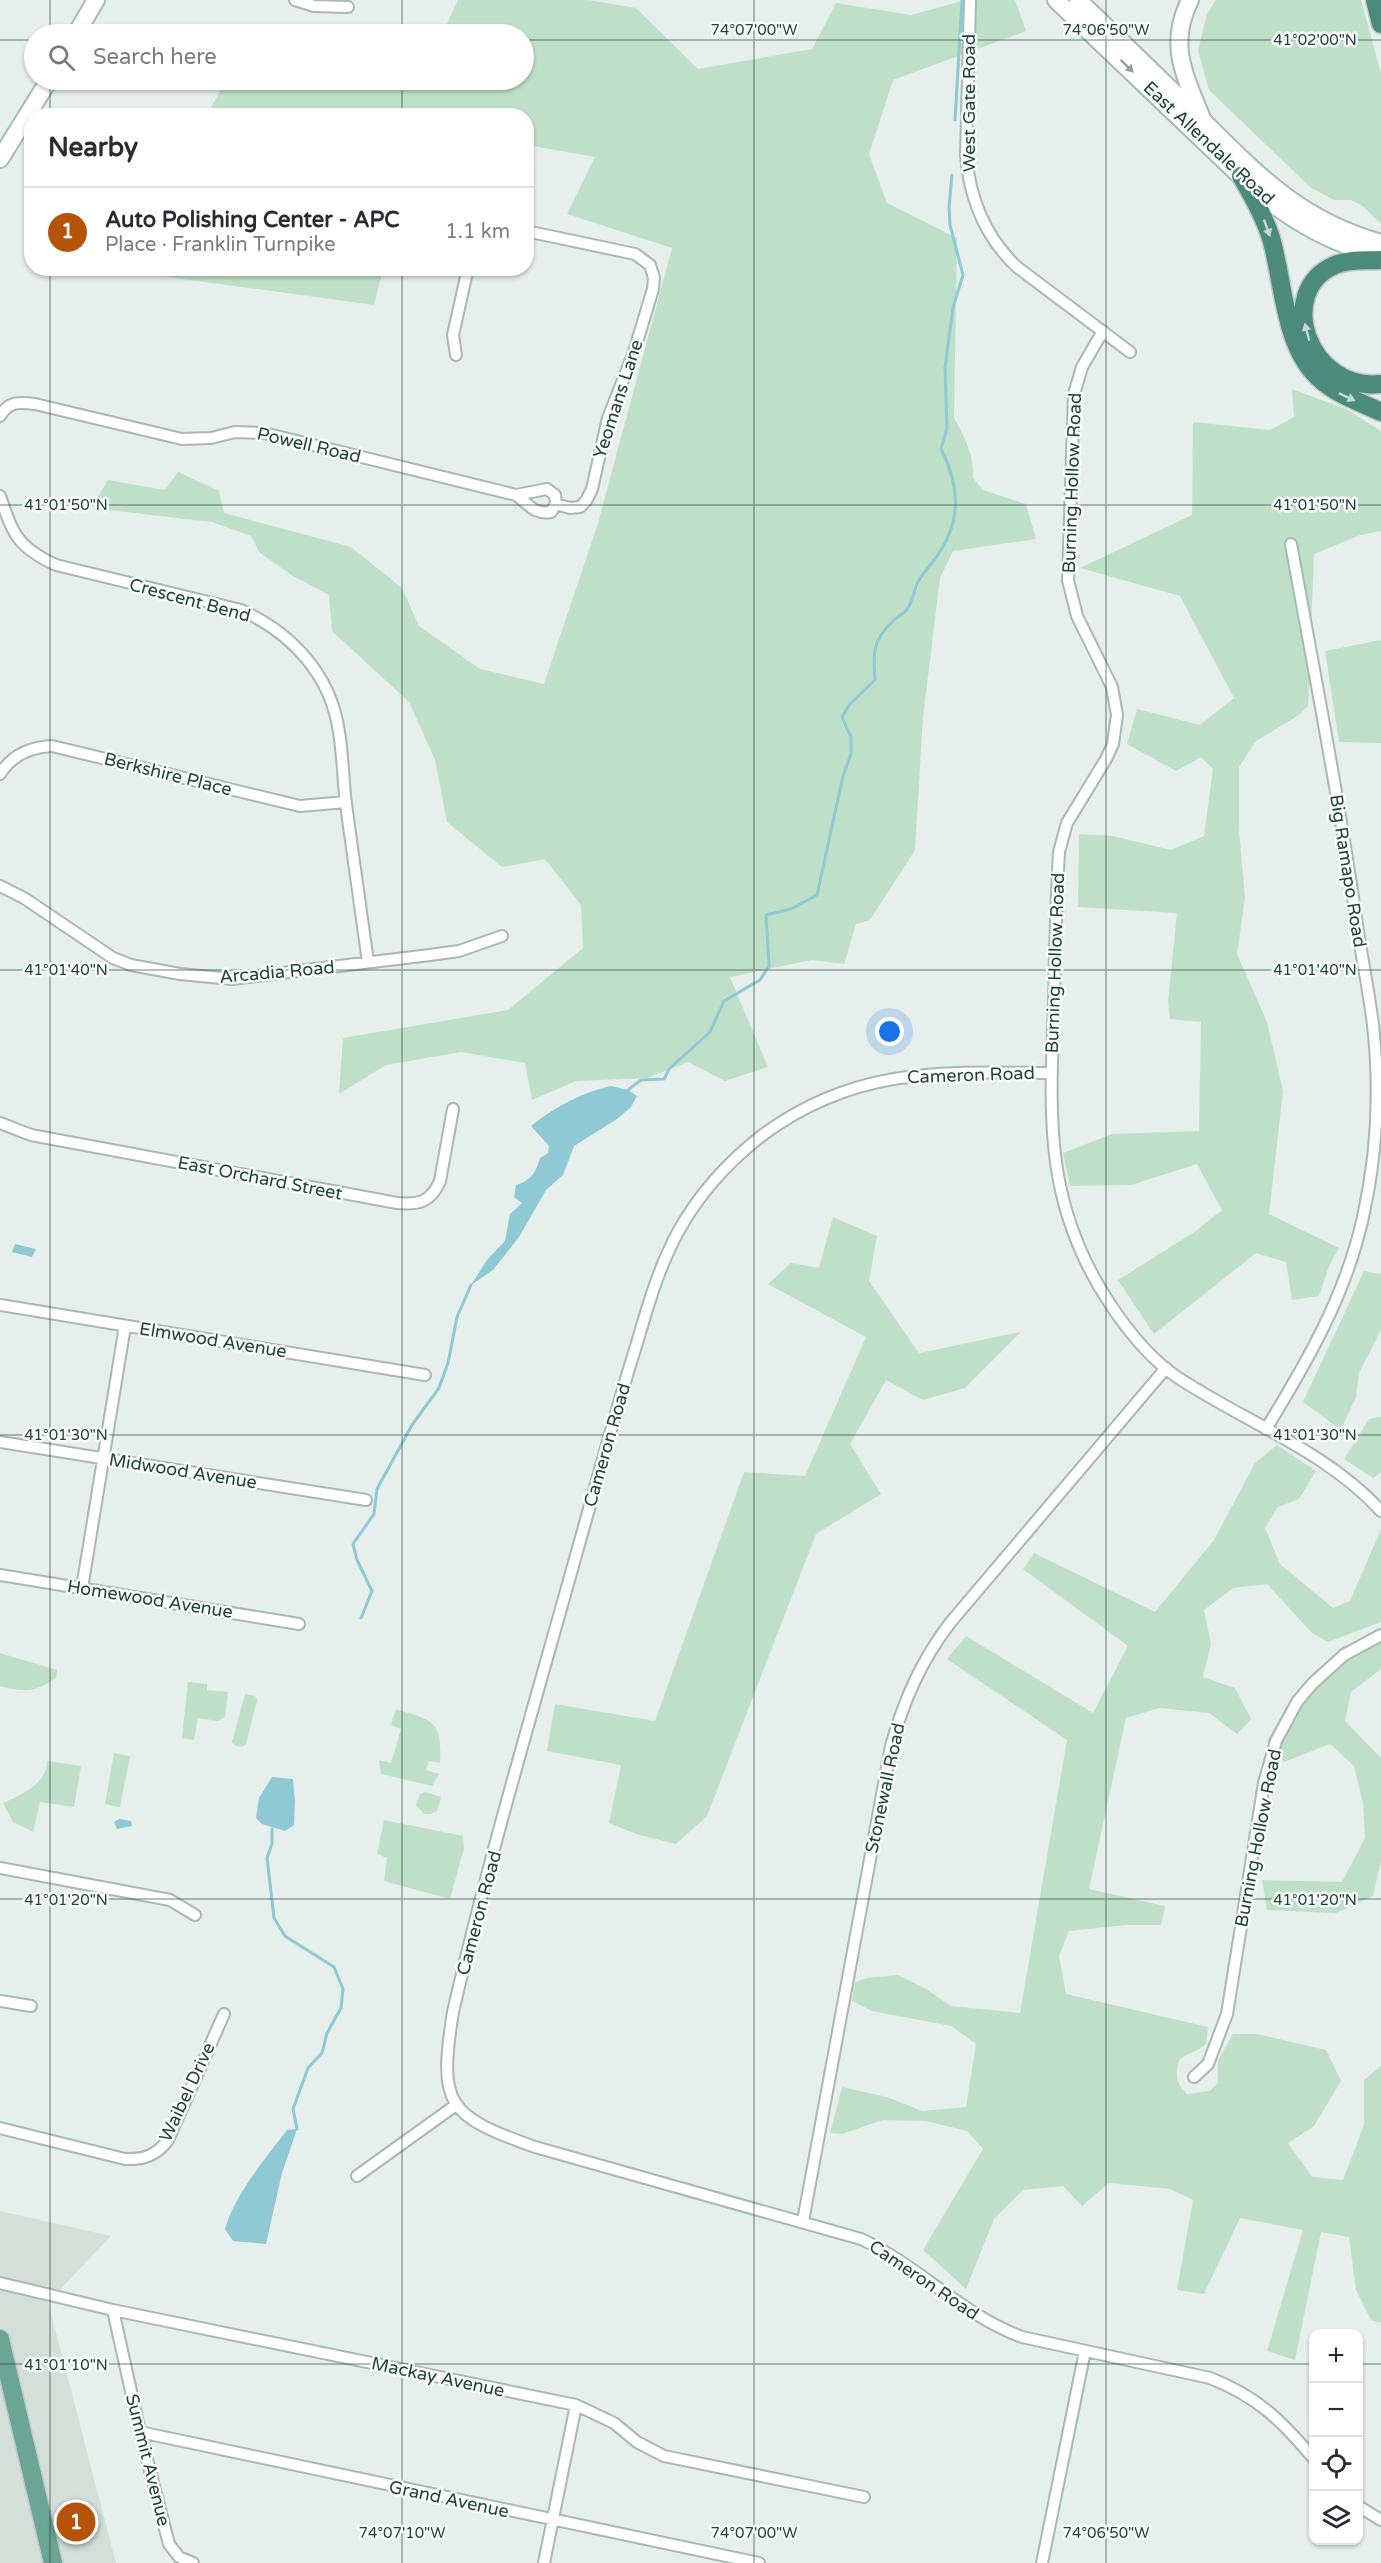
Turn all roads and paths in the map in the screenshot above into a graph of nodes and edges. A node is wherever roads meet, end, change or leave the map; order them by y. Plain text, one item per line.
1 (96, 0) edge
2 (295, 0) edge
3 (970, 0) edge
4 (1056, 0) edge
5 (1078, 0) edge
6 (1190, 0) edge
7 (1375, 0) edge
8 (348, 7) dead end
9 (82, 24) edge
10 (1381, 24) edge
11 (43, 90) edge
12 (32, 108) edge
13 (24, 120) edge
14 (1204, 122) junction
15 (0, 159) edge
16 (1241, 176) junction
17 (534, 233) edge
18 (1381, 243) edge
19 (1381, 258) edge
20 (466, 276) edge
21 (1103, 332) junction
22 (1130, 352) dead end
23 (456, 355) dead end
24 (1381, 384) edge
25 (1381, 412) edge
26 (0, 416) edge
27 (516, 495) junction
28 (0, 496) edge
29 (556, 504) junction
30 (1292, 544) dead end
31 (0, 774) edge
32 (346, 802) junction
33 (0, 886) edge
34 (502, 936) dead end
35 (368, 962) junction
36 (1052, 1073) junction
37 (453, 1109) dead end
38 (0, 1123) edge
39 (0, 1305) edge
40 (125, 1326) junction
41 (1166, 1368) junction
42 (425, 1375) dead end
43 (1266, 1429) junction
44 (0, 1442) edge
45 (103, 1458) junction
46 (366, 1500) dead end
47 (1381, 1511) edge
48 (0, 1575) edge
49 (82, 1588) junction
50 (299, 1624) dead end
51 (1381, 1635) edge
52 (0, 1868) edge
53 (195, 1915) dead end
54 (0, 2001) edge
55 (31, 2006) dead end
56 (224, 2014) dead end
57 (1194, 2077) dead end
58 (456, 2105) junction
59 (0, 2128) edge
60 (357, 2176) dead end
61 (803, 2222) junction
62 (0, 2283) edge
63 (112, 2310) junction
64 (0, 2339) edge
65 (1085, 2351) junction
66 (576, 2405) junction
67 (140, 2432) junction
68 (1309, 2453) edge
69 (864, 2497) dead end
70 (1363, 2509) edge
71 (552, 2520) junction
72 (1381, 2520) edge
73 (53, 2563) edge
74 (193, 2563) edge
75 (544, 2563) edge
76 (759, 2563) edge
77 (1042, 2563) edge

1 - 9 main road
2 - 8 street
3 - 21 street, West Gate Road
4 -> 16 main road, East Allendale Road
5 - 14 main road, East Allendale Road
6 - 14 main road
7 - 10 highway
11 - 12 main road
13 - 15 main road
14 - 18 main road, East Allendale Road
16 - 19 main road, East Allendale Road
16 -> 25 highway
17 - 29 street, Yeomans Lane
24 -> 19 highway
20 - 23 street
21 - 22 street, West Gate Road
21 - 36 street, Burning Hollow Road
26 - 27 street, Powell Road
27 - 29 street, Powell Road
27 - 29 street, Powell Road
28 - 32 street, Crescent Bend
30 - 43 street, Big Ramapo Road
31 - 32 street, Berkshire Place
32 - 35 street, Crescent Bend
33 - 35 street, Arcadia Road
34 - 35 street, Arcadia Road
36 - 41 street, Burning Hollow Road
36 - 58 street, Cameron Road
37 - 38 street, East Orchard Street
39 - 40 street, Elmwood Avenue
40 - 42 street, Elmwood Avenue
40 - 45 street
41 - 43 street, Burning Hollow Road
41 - 61 street, Stonewall Road
43 - 47 street, Burning Hollow Road
44 - 45 street, Midwood Avenue
45 - 46 street, Midwood Avenue
45 - 49 street
48 - 49 street, Homewood Avenue
49 - 50 street, Homewood Avenue
51 - 57 street, Burning Hollow Road
52 - 53 street
54 - 55 street
56 - 59 street, Waibel Drive
58 - 60 street
58 - 61 street, Cameron Road
61 - 65 street, Cameron Road
62 - 63 street, Mackay Avenue
63 - 66 street, Mackay Avenue
63 - 67 street, Summit Avenue
64 - 73 main road
65 - 68 street, Cameron Road
65 - 77 street
66 - 69 street, Mackay Avenue
66 - 71 street
67 - 71 street, Grand Avenue
67 - 74 street, Summit Avenue
70 - 72 street
71 - 75 street
71 - 76 street, Grand Avenue

